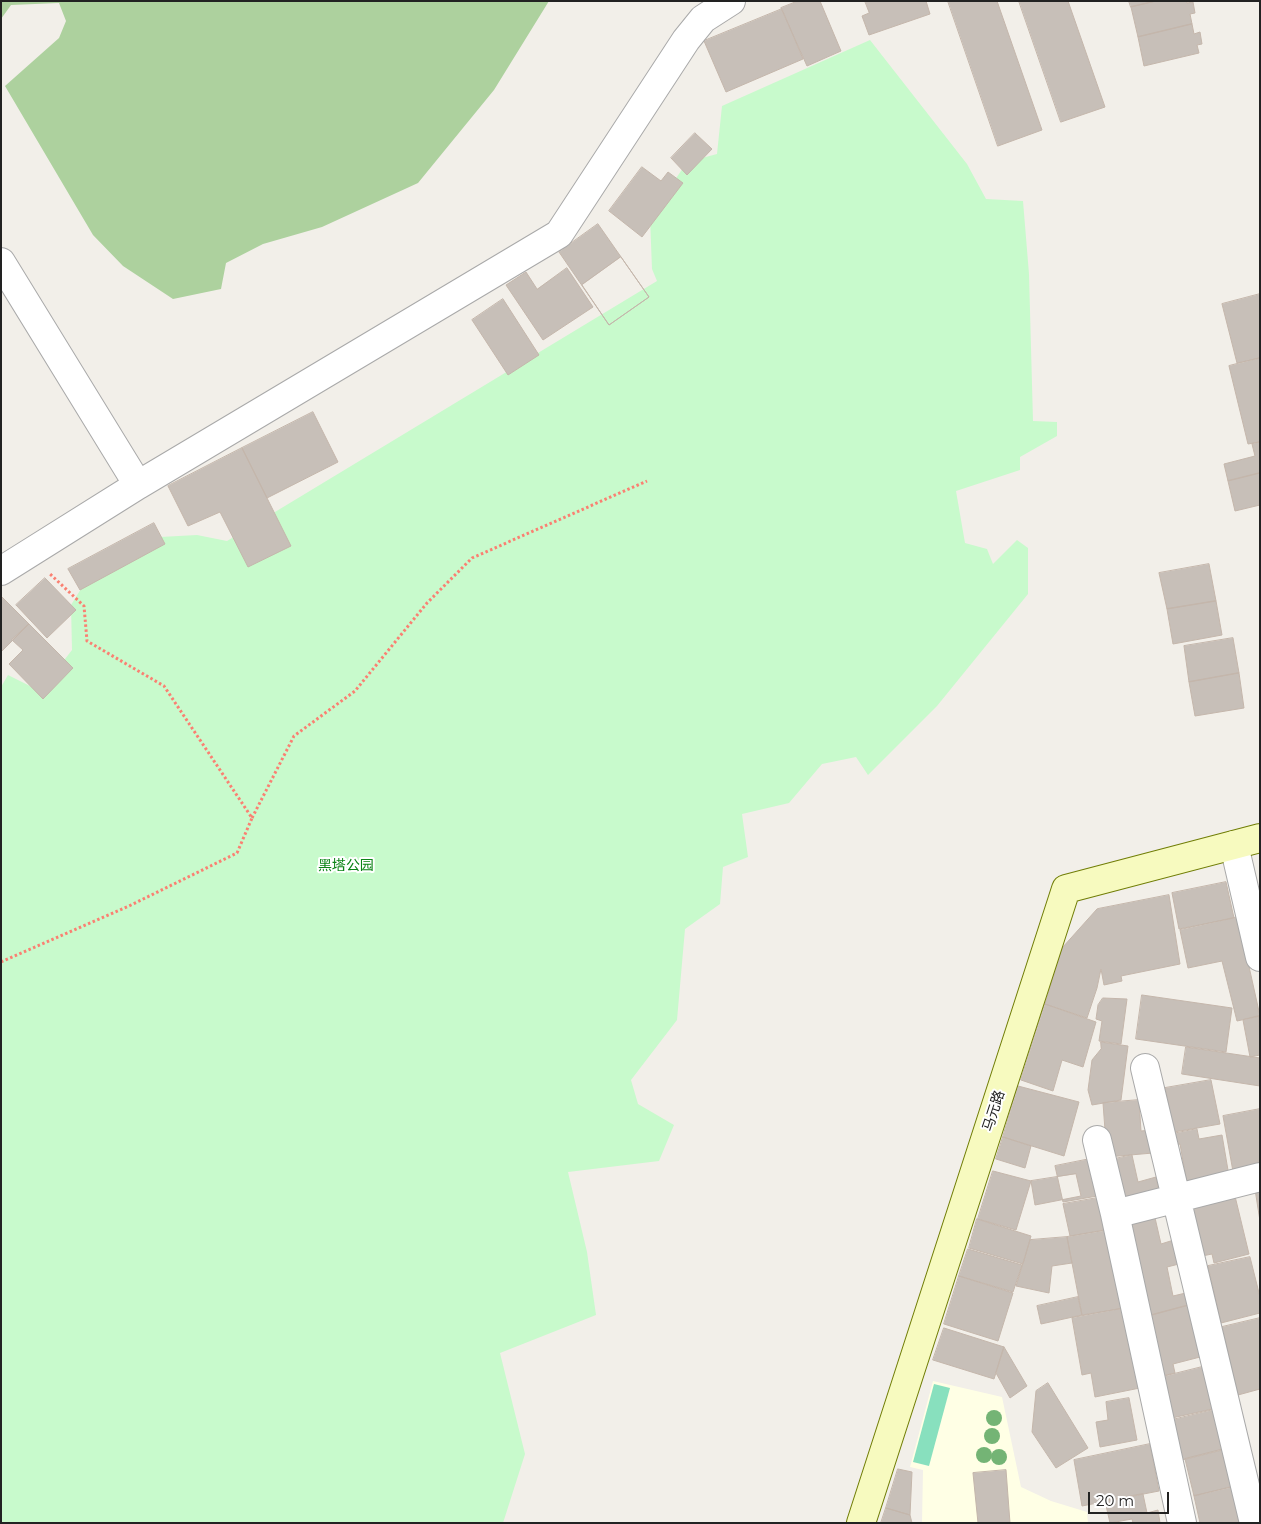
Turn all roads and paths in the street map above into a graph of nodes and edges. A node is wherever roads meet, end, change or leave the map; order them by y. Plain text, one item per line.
1 (731, 1) edge
2 (1, 262) edge
3 (647, 481) dead end
4 (138, 485) junction
5 (8, 567) edge
6 (252, 818) junction
7 (1247, 842) edge
8 (1260, 958) edge
9 (1, 962) edge
10 (1145, 1068) dead end
11 (1097, 1140) dead end
12 (1260, 1177) edge
13 (1175, 1198) junction
14 (1115, 1214) junction
15 (1250, 1460) edge
16 (861, 1523) edge
17 (1182, 1523) edge
18 (1254, 1523) edge

1 - 4 street
2 - 4 street
3 - 6 path
4 - 5 street
5 - 6 path
6 - 9 path
7 - 8 street
7 - 16 street, 马元路
10 - 13 street
11 - 14 street
12 - 13 street
13 - 14 street
13 - 15 street
14 - 17 street
15 - 18 street

